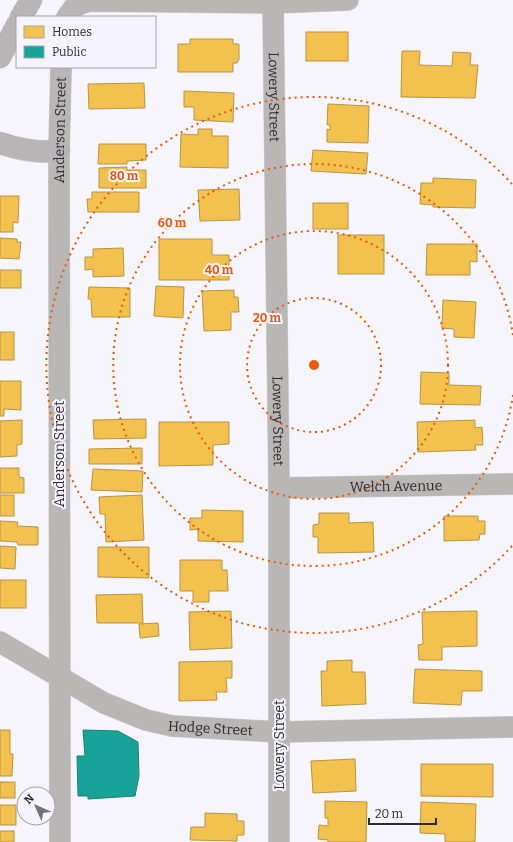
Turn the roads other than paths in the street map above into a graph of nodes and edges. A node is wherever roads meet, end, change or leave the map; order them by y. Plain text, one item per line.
1 (31, 0) edge
2 (348, 0) edge
3 (273, 1) edge
4 (22, 16) edge
5 (68, 16) edge
6 (16, 27) edge
7 (0, 57) edge
8 (61, 68) edge
9 (0, 143) edge
10 (59, 151) junction
11 (513, 484) edge
12 (279, 488) junction
13 (0, 642) edge
14 (59, 676) junction
15 (513, 727) edge
16 (279, 732) junction
17 (60, 842) edge
18 (279, 842) edge

1 - 4 main road
2 - 3 street
3 - 5 street
3 - 12 street, Lowery Street
6 - 7 main road
8 - 10 street, Anderson Street
9 - 10 main road
10 - 14 street, Anderson Street
11 - 12 street, Welch Avenue
12 - 16 street, Lowery Street
13 - 14 street, Hodge Street
14 - 16 street, Hodge Street
14 - 17 street, Anderson Street
15 - 16 street, Hodge Street
16 - 18 street, Lowery Street

